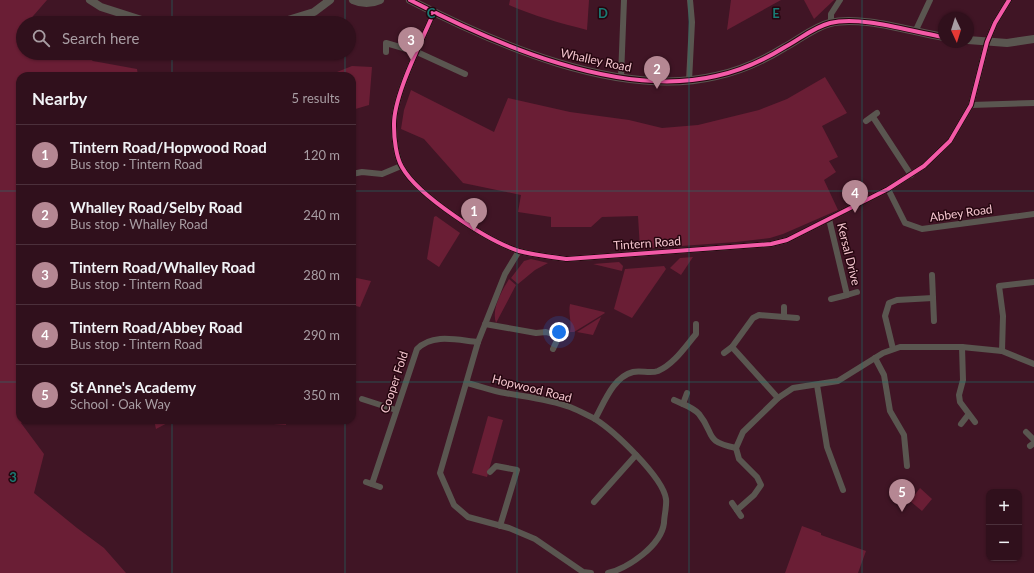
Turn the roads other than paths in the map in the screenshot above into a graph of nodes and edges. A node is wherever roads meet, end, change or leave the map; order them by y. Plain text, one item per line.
1 (90, 0) edge
2 (330, 0) edge
3 (353, 0) edge
4 (380, 0) edge
5 (410, 0) edge
6 (624, 0) edge
7 (690, 0) edge
8 (840, 0) edge
9 (930, 0) edge
10 (1009, 0) edge
11 (434, 12) junction
12 (129, 16) edge
13 (301, 16) edge
14 (831, 22) junction
15 (915, 32) junction
16 (938, 36) edge
17 (1034, 39) edge
18 (974, 41) edge
19 (987, 42) junction
20 (386, 52) dead end
21 (417, 52) junction
22 (465, 74) dead end
23 (621, 77) junction
24 (689, 81) junction
25 (1034, 103) edge
26 (971, 105) junction
27 (866, 121) dead end
28 (401, 166) junction
29 (356, 173) edge
30 (912, 175) junction
31 (888, 189) junction
32 (1034, 214) edge
33 (829, 219) junction
34 (519, 251) junction
35 (932, 275) dead end
36 (1034, 282) edge
37 (857, 292) dead end
38 (847, 295) junction
39 (933, 298) junction
40 (831, 299) dead end
41 (784, 307) dead end
42 (784, 317) junction
43 (797, 318) dead end
44 (934, 321) dead end
45 (485, 324) junction
46 (696, 324) dead end
47 (478, 342) junction
48 (732, 347) junction
49 (962, 347) junction
50 (553, 349) dead end
51 (893, 349) junction
52 (1002, 351) junction
53 (724, 353) dead end
54 (875, 358) junction
55 (1034, 364) edge
56 (467, 383) junction
57 (817, 385) junction
58 (687, 393) dead end
59 (778, 398) junction
60 (362, 399) dead end
61 (674, 400) dead end
62 (683, 404) junction
63 (396, 410) junction
64 (968, 415) junction
65 (595, 419) junction
66 (975, 422) dead end
67 (961, 424) dead end
68 (1026, 432) dead end
69 (1033, 443) edge
70 (736, 448) junction
71 (636, 455) junction
72 (907, 466) dead end
73 (490, 472) dead end
74 (366, 482) dead end
75 (372, 484) junction
76 (380, 487) dead end
77 (843, 490) dead end
78 (594, 502) dead end
79 (732, 503) dead end
80 (500, 526) junction
81 (591, 573) edge
82 (608, 573) edge

1 - 12 street
2 - 13 street
3 - 4 street
5 - 11 street, Whalley Road
6 - 23 street
7 - 24 street
8 - 14 street
9 - 15 street
10 - 19 street, Tintern Road
11 - 21 street, Tintern Road
11 - 23 street, Whalley Road
14 - 15 street, Whalley Road
14 - 24 street, Whalley Road
15 - 16 street, Whalley Road
17 - 19 street
18 - 19 street
19 - 26 street, Tintern Road
20 - 21 street
21 - 22 street
21 - 28 street, Tintern Road
23 - 24 street, Whalley Road
25 - 26 street
26 - 30 street, Tintern Road
27 - 30 street
28 - 29 street
28 - 34 street, Tintern Road
30 - 31 street, Tintern Road
31 - 32 street, Abbey Road
31 - 33 street, Tintern Road
33 - 34 street, Tintern Road
33 - 38 street, Kersal Drive
34 - 45 street
35 - 39 street
36 - 52 street
37 - 38 street, Kersal Drive
38 - 40 street, Kersal Drive
39 - 44 street
39 - 51 street
41 - 42 street
42 - 43 street
42 - 48 street
45 - 47 street
45 - 50 street
46 - 65 street
47 - 56 street
47 - 63 street, Cooper Fold
48 - 53 street
48 - 59 street
49 - 51 street
49 - 52 street
49 - 64 street
51 - 54 street
52 - 55 street
54 - 57 street
54 - 72 street
56 - 65 street, Hopwood Road
56 - 80 street
57 - 59 street
57 - 77 street
58 - 62 street
59 - 70 street
60 - 63 street
61 - 62 street
62 - 70 street
63 - 75 street, Cooper Fold
64 - 66 street
64 - 67 street
65 - 71 street, Hopwood Road
68 - 69 street
70 - 79 street
71 - 78 street
71 - 82 street, Hopwood Road
73 - 80 street
74 - 75 street
75 - 76 street
80 - 81 street

